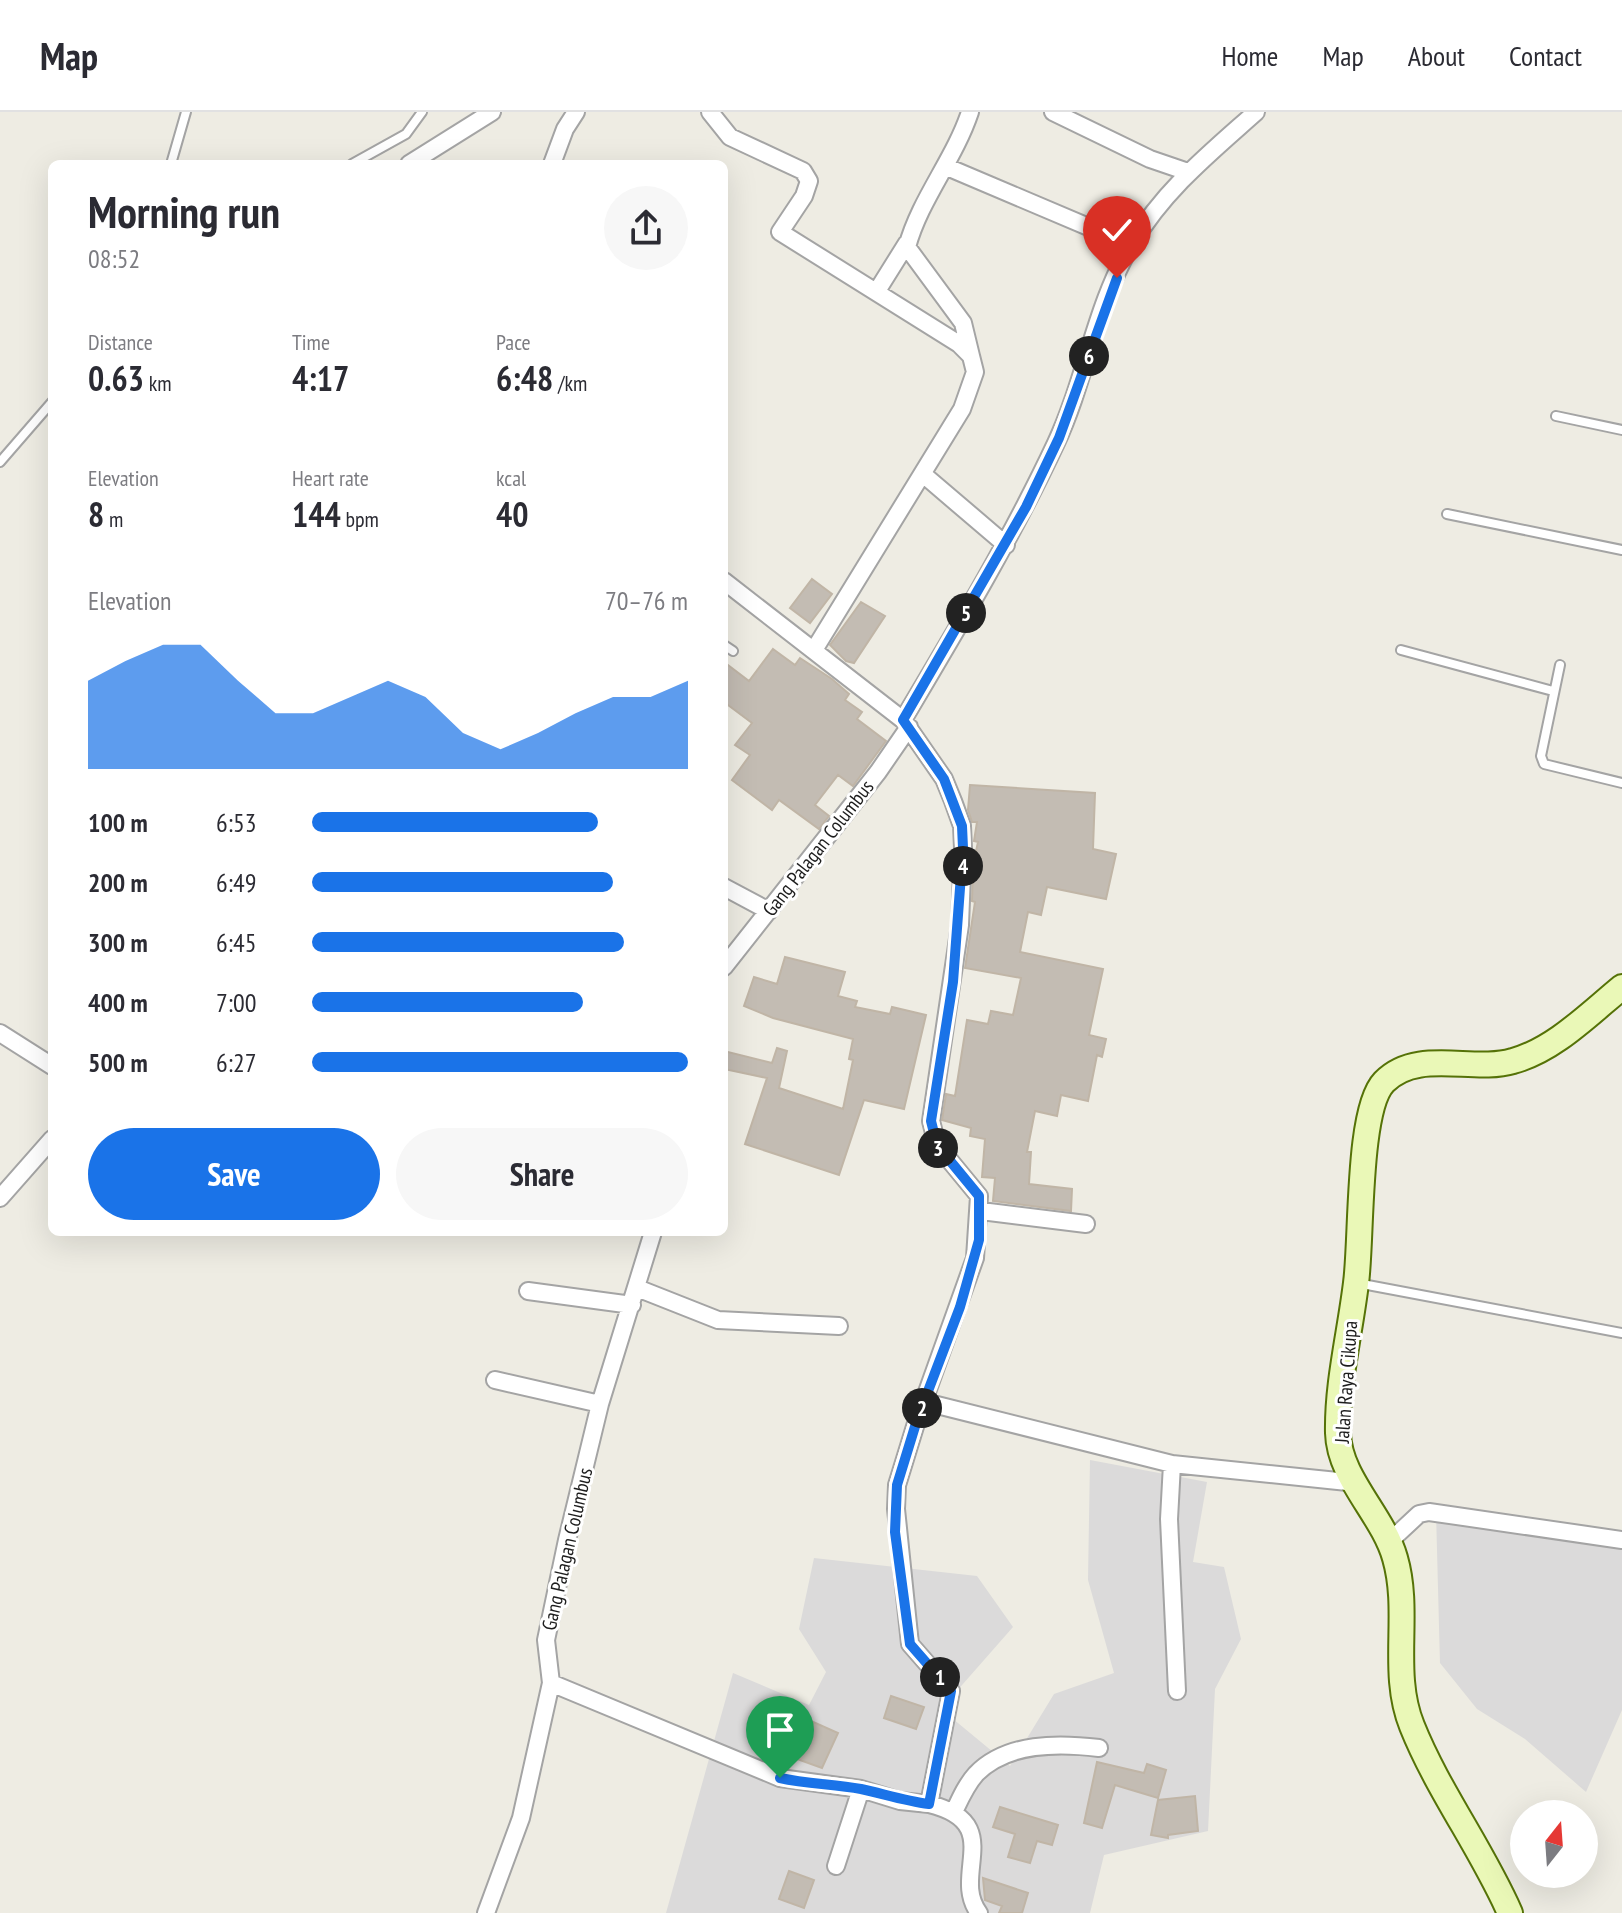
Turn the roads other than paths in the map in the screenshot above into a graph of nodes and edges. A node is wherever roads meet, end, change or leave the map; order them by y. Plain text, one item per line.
1 (186, 112) edge
2 (422, 112) edge
3 (492, 112) edge
4 (555, 112) edge
5 (576, 112) edge
6 (710, 112) edge
7 (970, 112) edge
8 (1053, 112) edge
9 (1256, 112) edge
10 (565, 129) junction
11 (172, 160) edge
12 (359, 160) edge
13 (415, 160) edge
14 (553, 160) edge
15 (947, 167) junction
16 (1188, 172) junction
17 (907, 243) junction
18 (1131, 245) junction
19 (877, 291) junction
20 (971, 356) junction
21 (48, 407) edge
22 (1556, 416) dead end
23 (1622, 430) edge
24 (0, 462) edge
25 (924, 475) junction
26 (1447, 514) dead end
27 (1006, 545) junction
28 (1622, 550) edge
29 (728, 584) edge
30 (728, 648) edge
31 (814, 650) junction
32 (1401, 650) dead end
33 (733, 651) dead end
34 (1560, 665) dead end
35 (1553, 691) junction
36 (906, 723) junction
37 (1622, 783) edge
38 (728, 889) edge
39 (769, 911) junction
40 (728, 962) edge
41 (1622, 987) edge
42 (0, 1033) edge
43 (48, 1063) edge
44 (48, 1144) edge
45 (0, 1198) edge
46 (981, 1211) junction
47 (1086, 1224) dead end
48 (652, 1236) edge
49 (1356, 1283) junction
50 (637, 1288) junction
51 (528, 1291) dead end
52 (632, 1305) junction
53 (839, 1326) dead end
54 (1622, 1333) edge
55 (495, 1380) dead end
56 (925, 1402) junction
57 (600, 1404) junction
58 (1181, 1464) junction
59 (1357, 1483) junction
60 (1622, 1540) edge
61 (1389, 1542) junction
62 (551, 1683) junction
63 (1177, 1691) dead end
64 (1099, 1748) dead end
65 (861, 1789) junction
66 (929, 1804) junction
67 (954, 1812) junction
68 (836, 1866) dead end
69 (486, 1913) edge
70 (979, 1913) edge
71 (1510, 1913) edge

1 - 11 lane
2 - 12 lane
3 - 13 street
4 - 10 street
5 - 10 street
6 - 19 street
7 - 15 street
8 - 16 street
9 - 16 street, Gang Palagan Columbus
10 - 14 street
15 - 17 street
15 - 18 street
16 - 18 street, Gang Palagan Columbus
17 - 19 street
17 - 20 street
18 - 27 street, Gang Palagan Columbus
19 - 20 street
20 - 25 street
21 - 24 lane
22 - 23 lane
25 - 27 street
25 - 31 street
26 - 28 lane
27 - 36 street, Gang Palagan Columbus
29 - 31 street
30 - 33 lane
31 - 36 street
32 - 35 lane
34 - 35 lane
35 - 37 lane
36 - 39 street, Gang Palagan Columbus
36 - 46 street
38 - 39 street
39 - 40 street, Gang Palagan Columbus
41 - 49 main road, Jalan Raya Cikupa
42 - 43 street
44 - 45 street
46 - 47 street
46 - 56 street
48 - 50 street, Gang Palagan Columbus
49 - 54 lane
49 - 59 main road, Jalan Raya Cikupa
50 - 52 street, Gang Palagan Columbus
50 - 53 street
51 - 52 street
52 - 57 street, Gang Palagan Columbus
55 - 57 street
56 - 58 street
56 - 66 street
57 - 62 street, Gang Palagan Columbus
58 - 59 street
58 - 63 street
59 - 61 main road, Jalan Raya Cikupa
60 - 61 street
61 - 71 main road, Jalan Raya Cikupa
62 - 65 street
62 - 69 street, Gang Palagan Columbus
64 - 67 street
65 - 66 street
65 - 68 street
66 - 67 street
67 - 70 street

